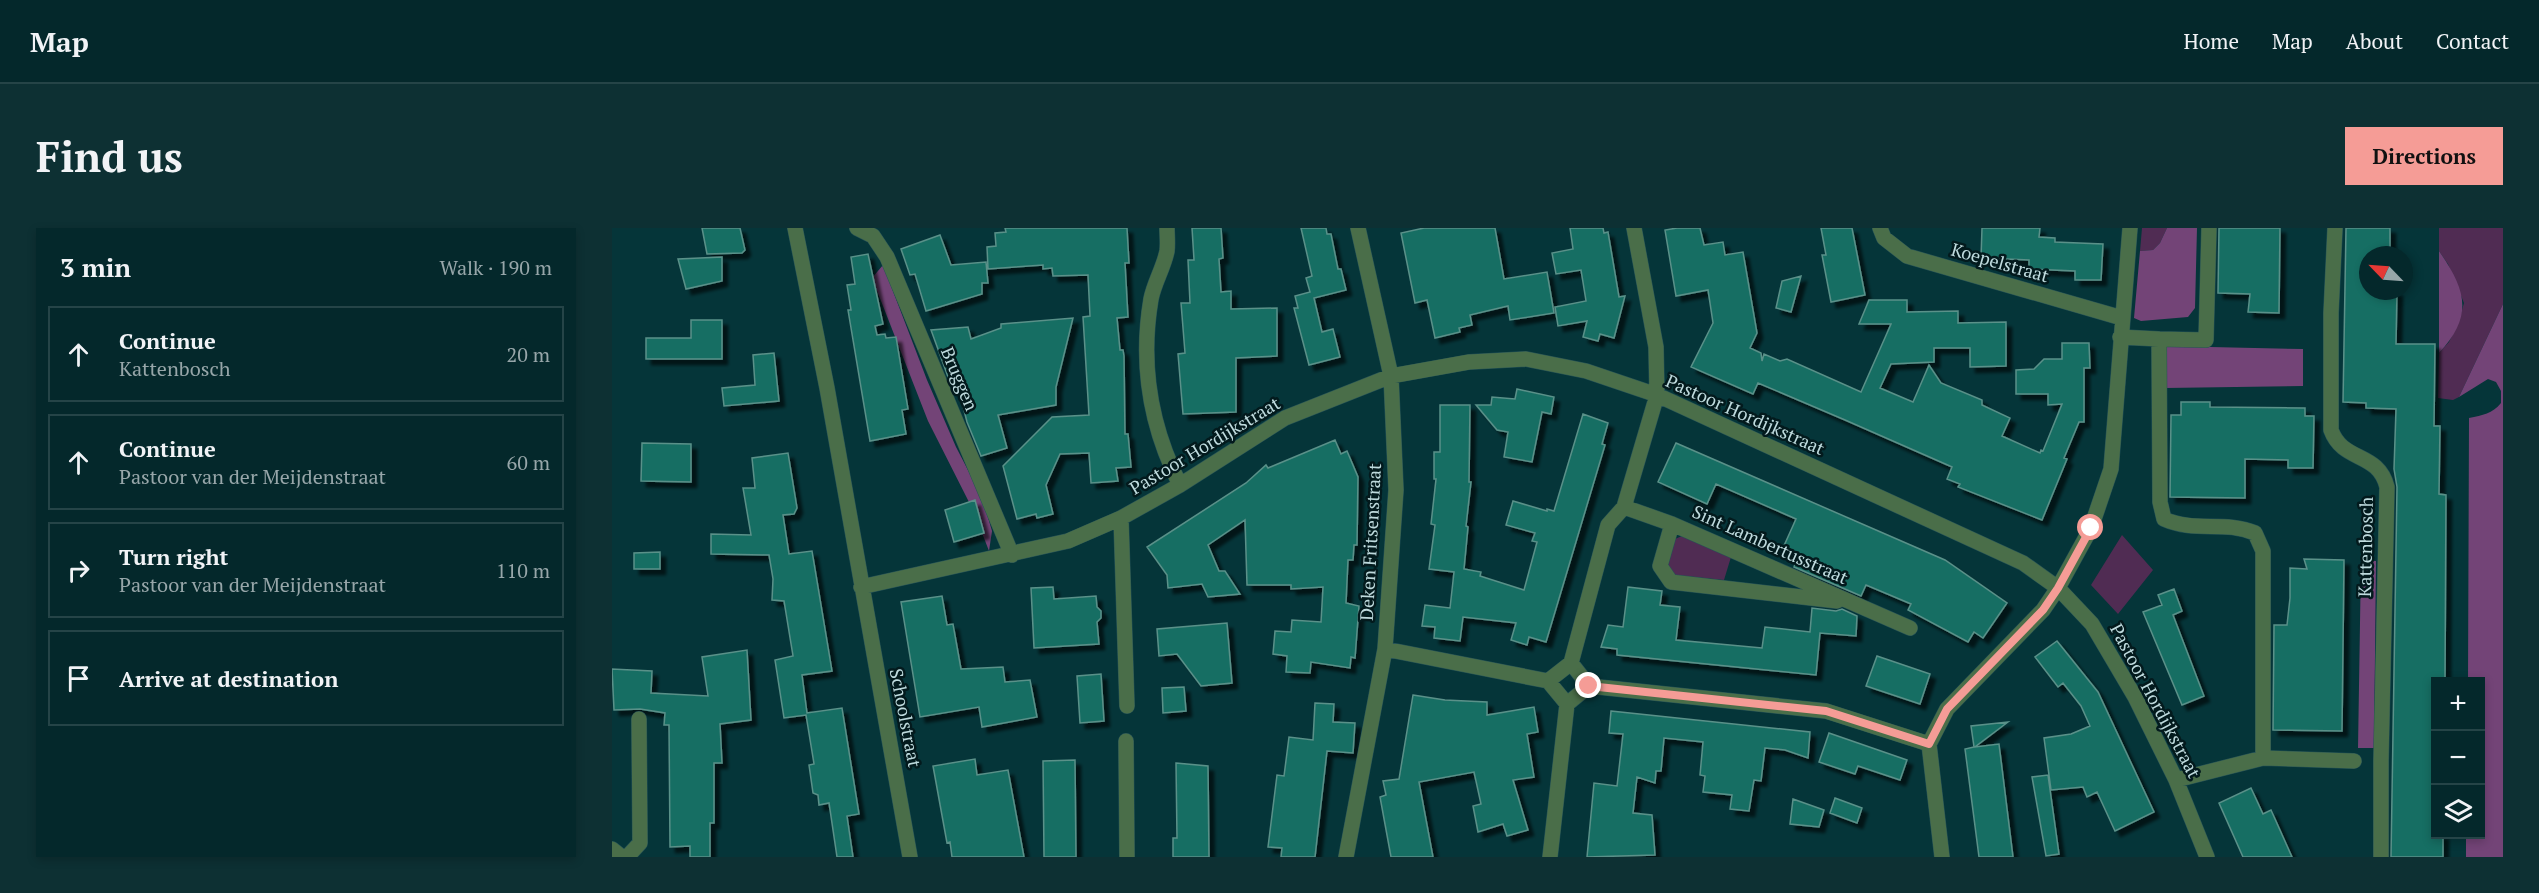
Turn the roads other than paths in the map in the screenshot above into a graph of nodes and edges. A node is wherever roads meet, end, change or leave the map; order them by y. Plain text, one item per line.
1 (795, 228) edge
2 (857, 228) edge
3 (1167, 228) edge
4 (1358, 228) edge
5 (1634, 228) edge
6 (1880, 228) edge
7 (2130, 228) edge
8 (2209, 228) edge
9 (2335, 228) edge
10 (2121, 318) junction
11 (2120, 337) junction
12 (2159, 339) junction
13 (1391, 376) junction
14 (1658, 395) junction
15 (1180, 485) junction
16 (1624, 507) junction
17 (1121, 518) junction
18 (1672, 524) junction
19 (1012, 555) junction
20 (861, 587) junction
21 (2058, 588) junction
22 (1852, 602) junction
23 (1910, 628) dead end
24 (1385, 649) junction
25 (1571, 663) junction
26 (1548, 681) junction
27 (1589, 686) junction
28 (1567, 704) junction
29 (1127, 706) dead end
30 (639, 719) dead end
31 (1126, 741) dead end
32 (1929, 744) junction
33 (2263, 758) junction
34 (2354, 761) dead end
35 (2176, 780) junction
36 (612, 849) edge
37 (622, 857) edge
38 (627, 857) edge
39 (910, 857) edge
40 (1127, 857) edge
41 (1346, 857) edge
42 (1550, 857) edge
43 (1942, 857) edge
44 (2206, 857) edge
45 (2381, 857) edge

1 - 20 street
2 - 19 street, Bruggen
3 - 15 street
4 - 13 street, Deken Fritsenstraat
5 - 14 street
6 - 10 street, Koepelstraat
7 - 10 street
8 - 12 street
9 - 45 street, Kattenbosch
10 - 11 street
11 - 12 street
11 - 21 street
12 - 33 street
13 - 14 street, Pastoor Hordijkstraat
13 - 15 street, Pastoor Hordijkstraat
13 - 24 street, Deken Fritsenstraat
14 - 16 street
14 - 21 street, Pastoor Hordijkstraat
15 - 17 street, Pastoor Hordijkstraat
16 - 18 street, Sint Lambertusstraat
16 - 25 street
17 - 19 street, Pastoor Hordijkstraat
17 - 29 street, Pastoor Hordijkstraat
18 - 22 street, Sint Lambertusstraat
18 - 22 street, Sint Lambertusstraat
19 - 20 street, Pastoor Hordijkstraat
20 - 39 street, Schoolstraat
21 - 32 street
21 - 35 street, Pastoor Hordijkstraat
22 - 23 street, Sint Lambertusstraat
24 - 26 street
24 - 41 street, Deken Fritsenstraat
25 - 26 street
25 - 27 street
26 - 28 street
27 - 28 street
27 - 32 street
28 - 42 street
30 - 38 street
31 - 40 street
32 - 43 street
33 - 34 street
33 - 35 street
35 - 44 street, Pastoor Hordijkstraat
36 - 37 street

